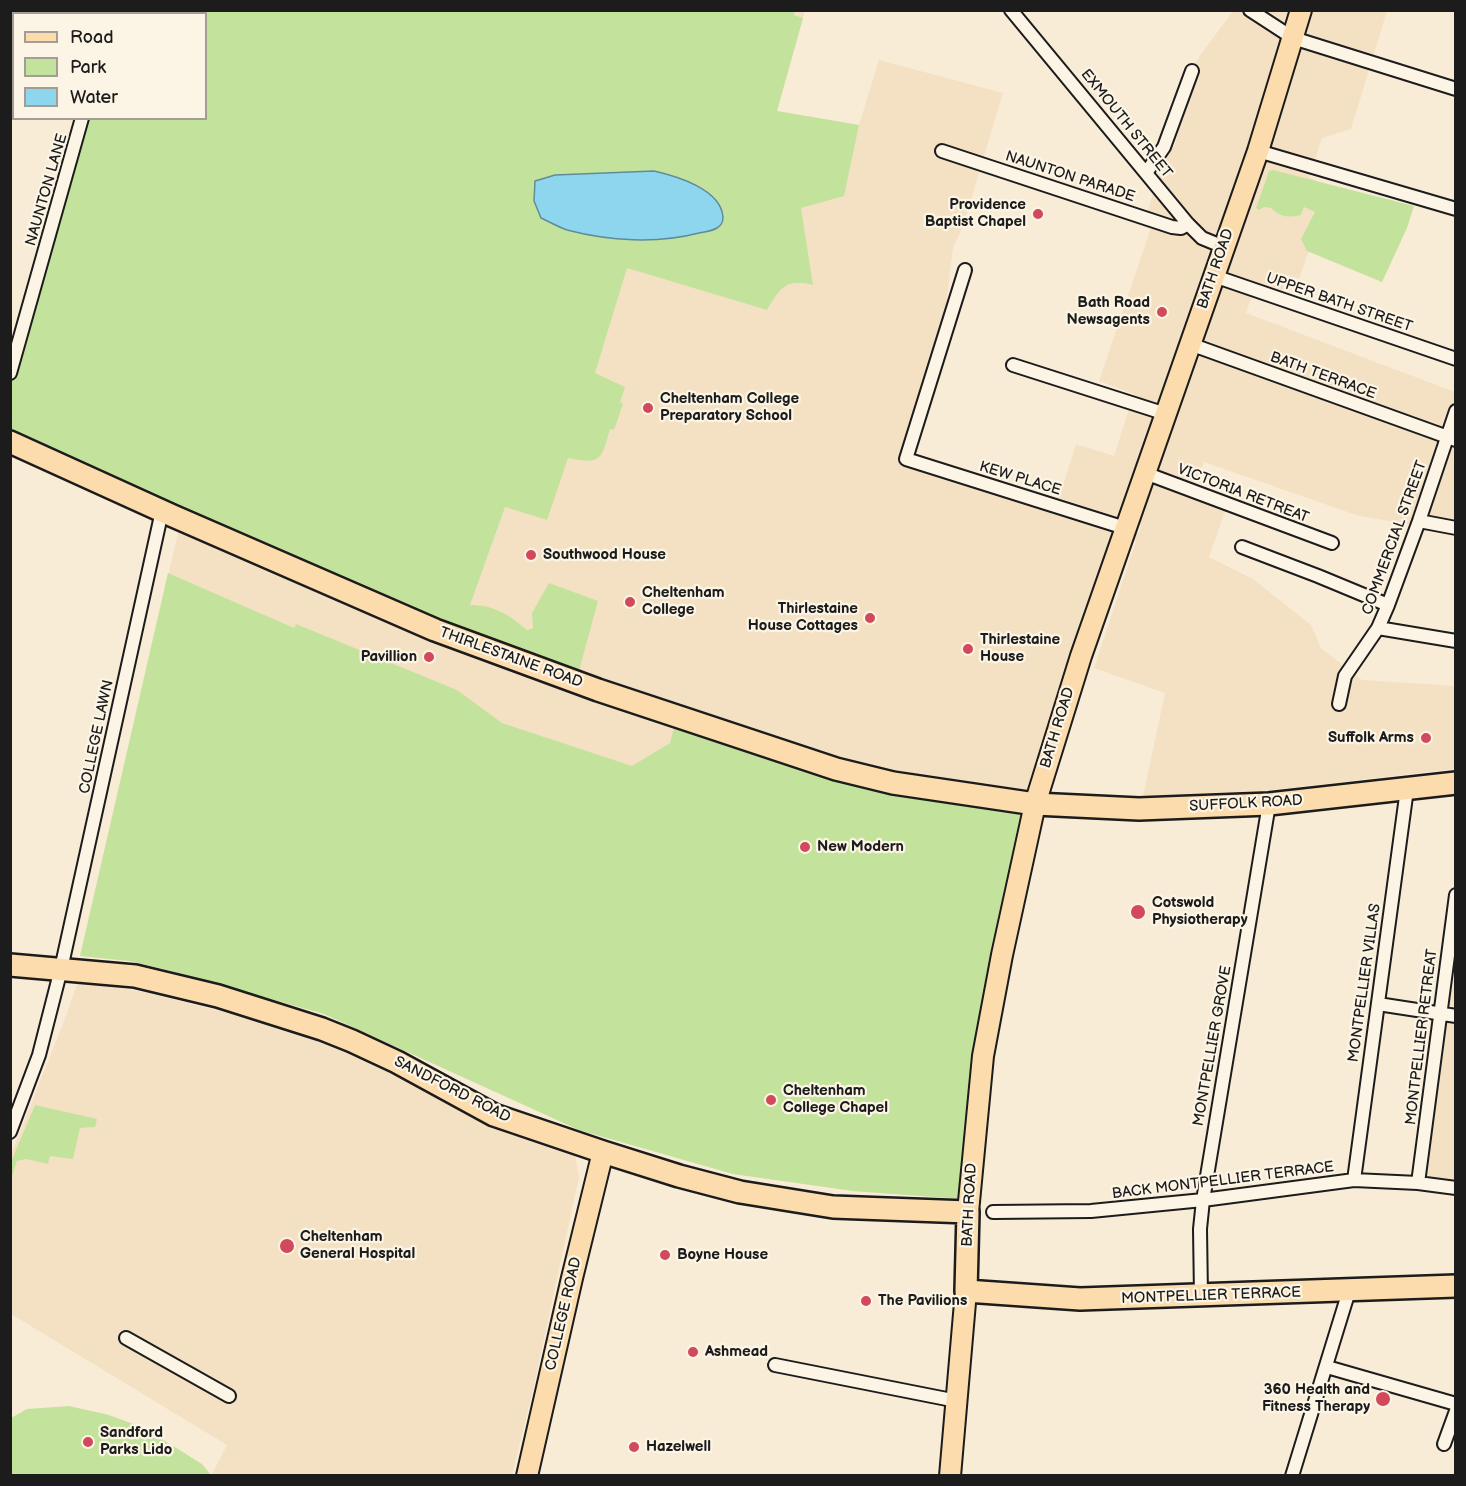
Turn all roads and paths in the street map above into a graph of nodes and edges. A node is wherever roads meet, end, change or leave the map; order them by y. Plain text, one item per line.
1 (1011, 10) edge
2 (1250, 10) edge
3 (1300, 10) edge
4 (1293, 38) junction
5 (1192, 71) dead end
6 (1455, 88) edge
7 (81, 120) edge
8 (942, 151) dead end
9 (1258, 151) junction
10 (1146, 172) junction
11 (1455, 208) edge
12 (1188, 224) junction
13 (1224, 247) junction
14 (965, 270) dead end
15 (1214, 276) junction
16 (1190, 344) junction
17 (1455, 359) edge
18 (1013, 365) dead end
19 (10, 373) edge
20 (1455, 411) edge
21 (1166, 414) junction
22 (1451, 438) edge
23 (10, 442) edge
24 (1145, 473) junction
25 (162, 512) junction
26 (1419, 521) junction
27 (1125, 528) junction
28 (1455, 528) edge
29 (1332, 543) dead end
30 (1242, 547) dead end
31 (1388, 605) junction
32 (1378, 628) junction
33 (1455, 641) edge
34 (1339, 704) dead end
35 (1455, 783) edge
36 (1407, 789) junction
37 (1035, 804) junction
38 (1269, 804) junction
39 (1455, 894) edge
40 (10, 965) edge
41 (61, 969) junction
42 (1378, 1004) junction
43 (1441, 1014) junction
44 (1455, 1016) edge
45 (10, 1132) edge
46 (603, 1152) junction
47 (1354, 1180) junction
48 (1418, 1183) junction
49 (1455, 1188) edge
50 (1203, 1200) junction
51 (968, 1212) junction
52 (993, 1212) dead end
53 (1455, 1286) edge
54 (966, 1291) junction
55 (1349, 1291) junction
56 (1202, 1295) junction
57 (126, 1338) dead end
58 (775, 1365) dead end
59 (1327, 1367) junction
60 (229, 1396) dead end
61 (957, 1401) junction
62 (1455, 1404) edge
63 (1455, 1411) edge
64 (1444, 1444) dead end
65 (527, 1476) edge
66 (950, 1476) edge
67 (1292, 1476) edge

1 - 10 street, EXMOUTH STREET
2 - 4 street
3 - 4 main road, BATH ROAD
4 - 6 street
4 - 9 main road, BATH ROAD
5 - 10 street
7 - 19 street, NAUNTON LANE
8 - 12 street, NAUNTON PARADE
9 - 11 street
9 - 13 main road, BATH ROAD
10 - 12 street, EXMOUTH STREET
12 - 13 street, EXMOUTH STREET
13 - 15 main road, BATH ROAD
14 - 27 street, KEW PLACE
15 - 16 main road, BATH ROAD
15 - 17 street, UPPER BATH STREET
16 - 21 main road, BATH ROAD
16 - 22 street, BATH TERRACE
18 - 21 street
20 - 22 street, COMMERCIAL STREET
21 - 24 main road, BATH ROAD
22 - 26 street, COMMERCIAL STREET
23 - 25 highway, THIRLESTAINE ROAD
24 - 27 main road, BATH ROAD
24 - 29 street, VICTORIA RETREAT
25 - 37 highway, THIRLESTAINE ROAD
25 - 41 street, COLLEGE LAWN
26 - 28 street
26 - 31 street, COMMERCIAL STREET
27 - 37 main road, BATH ROAD
30 - 31 street
31 - 32 street, COMMERCIAL STREET
32 - 33 street
32 - 34 street, COMMERCIAL STREET
35 - 36 highway, SUFFOLK ROAD
36 - 38 highway, SUFFOLK ROAD
36 - 42 street, MONTPELLIER VILLAS
37 - 38 highway, SUFFOLK ROAD
37 - 51 main road, BATH ROAD
38 - 50 street, MONTPELLIER GROVE
39 - 43 street, MONTPELLIER RETREAT
40 - 41 highway, SANDFORD ROAD
41 - 45 street, COLLEGE LAWN
41 - 46 highway, SANDFORD ROAD
42 - 43 street
42 - 47 street, MONTPELLIER VILLAS
43 - 44 street
43 - 48 street, MONTPELLIER RETREAT
46 - 51 highway, SANDFORD ROAD
46 - 65 main road, COLLEGE ROAD
47 - 48 street, BACK MONTPELLIER TERRACE
47 - 50 street, BACK MONTPELLIER TERRACE
48 - 49 street, BACK MONTPELLIER TERRACE
50 - 52 street, BACK MONTPELLIER TERRACE
50 - 56 street, MONTPELLIER GROVE
51 - 54 highway, BATH ROAD
53 - 55 highway, MONTPELLIER TERRACE
54 - 56 highway, MONTPELLIER TERRACE
54 - 61 main road, BATH ROAD
55 - 56 highway, MONTPELLIER TERRACE
55 - 59 street
57 - 60 street
58 - 61 street
59 - 62 street
59 - 67 street
61 - 66 main road, BATH ROAD
63 - 64 street

